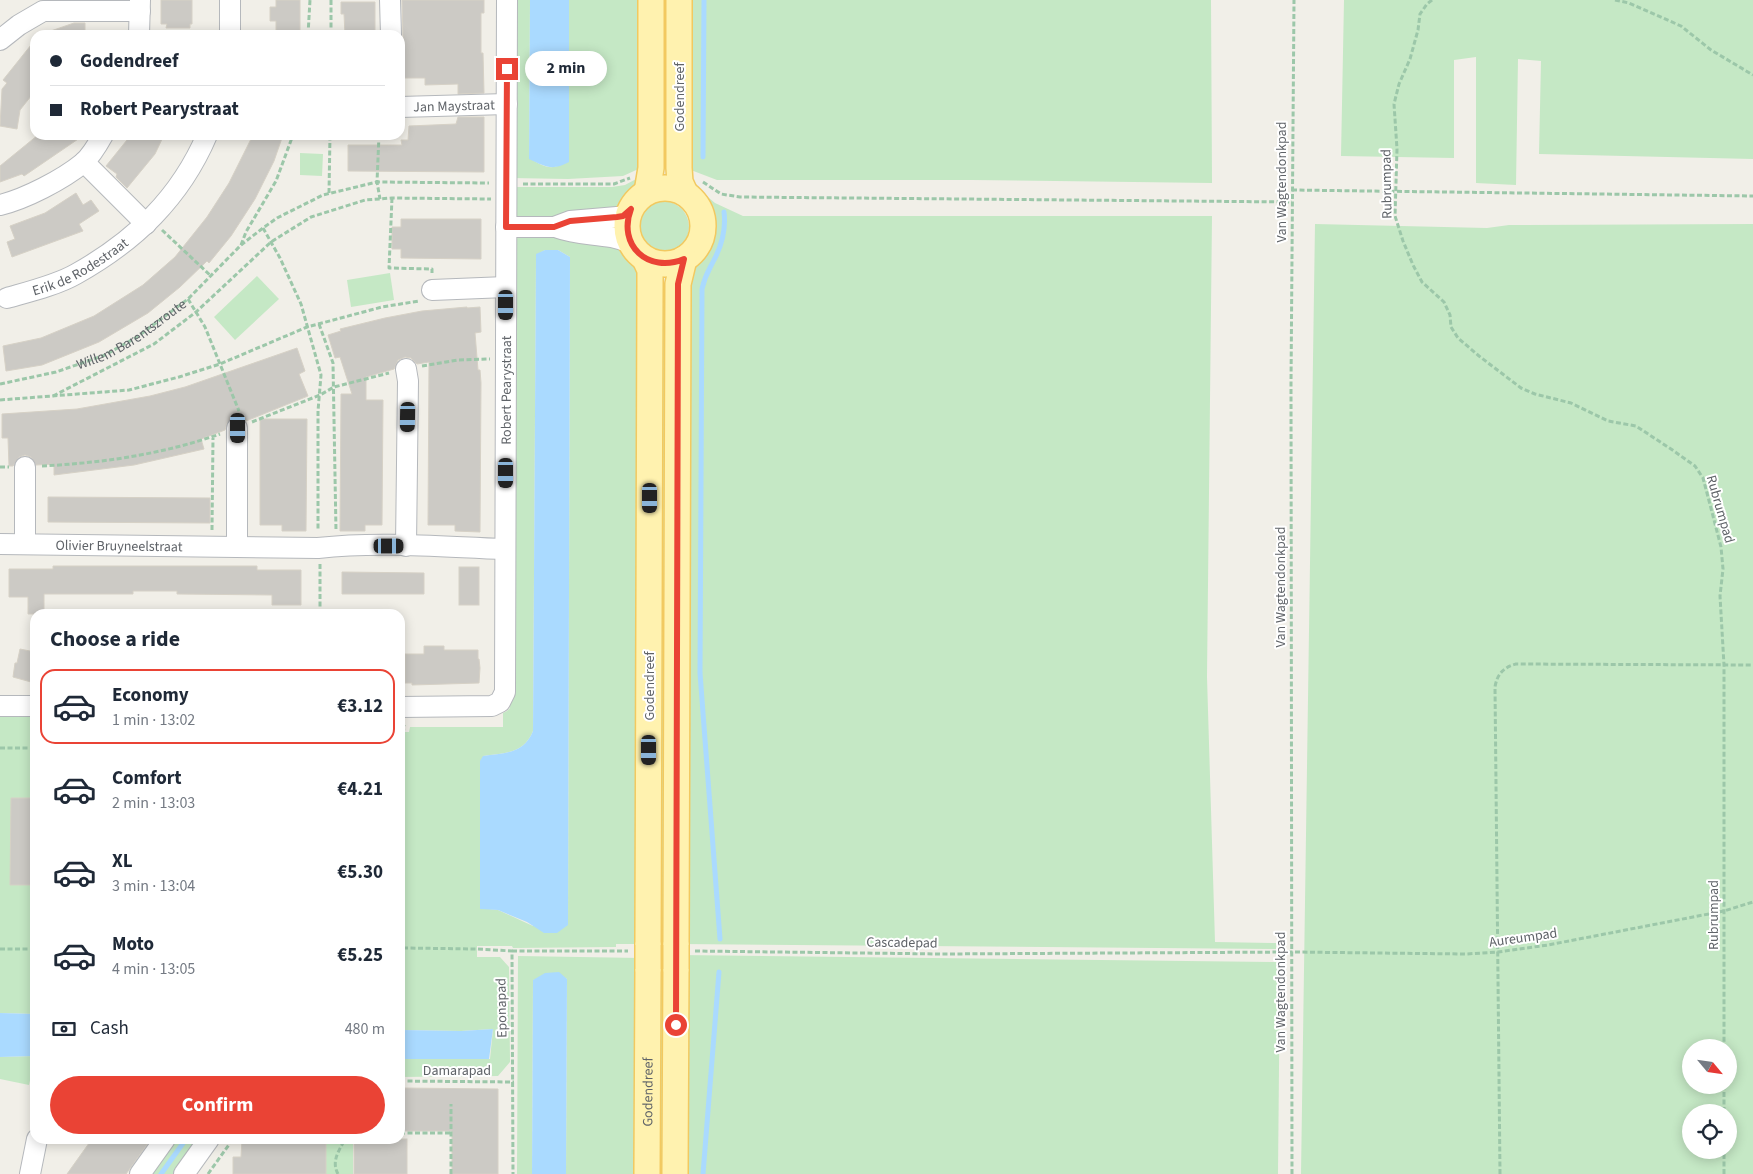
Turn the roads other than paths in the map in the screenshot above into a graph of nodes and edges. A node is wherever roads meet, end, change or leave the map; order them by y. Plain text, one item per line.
1 (230, 0) edge
2 (390, 0) edge
3 (507, 0) edge
4 (651, 0) edge
5 (679, 0) edge
6 (40, 6) edge
7 (140, 6) edge
8 (139, 30) edge
9 (230, 30) edge
10 (391, 30) edge
11 (0, 40) edge
12 (507, 104) junction
13 (405, 107) edge
14 (100, 140) edge
15 (204, 140) edge
16 (84, 162) junction
17 (685, 193) junction
18 (639, 201) junction
19 (0, 205) edge
20 (149, 222) junction
21 (506, 227) junction
22 (554, 227) junction
23 (639, 252) junction
24 (684, 259) junction
25 (506, 287) junction
26 (432, 290) road end
27 (7, 298) dead end
28 (406, 369) road end
29 (241, 427) road end
30 (25, 467) road end
31 (0, 544) edge
32 (24, 544) junction
33 (406, 546) junction
34 (237, 547) junction
35 (505, 549) junction
36 (0, 706) edge
37 (30, 706) edge
38 (405, 707) edge
39 (36, 1144) edge
40 (161, 1144) edge
41 (206, 1144) edge
42 (190, 1172) edge
43 (30, 1174) edge
44 (140, 1174) edge
45 (647, 1174) edge
46 (675, 1174) edge

1 - 9 street
2 - 10 street
3 - 12 street, Robert Pearystraat
4 - 18 main road, Godendreef
5 - 17 main road, Godendreef
6 - 7 street
6 - 11 street
7 - 8 street
12 - 13 street, Jan Maystraat
12 - 21 street, Robert Pearystraat
14 - 16 street
15 - 20 street, Erik de Rodestraat
16 - 19 street
16 - 20 street
17 - 18 main road
17 - 24 main road
18 - 22 street
18 - 23 main road
20 - 27 street, Erik de Rodestraat
21 - 22 street
21 - 25 street, Robert Pearystraat
22 - 23 street
23 - 24 main road
23 - 45 main road, Godendreef
24 - 46 main road, Godendreef
25 - 26 street
25 - 35 street, Robert Pearystraat
28 - 33 street
29 - 34 street
30 - 32 street
31 - 32 street, Olivier Bruyneelstraat
32 - 34 street, Olivier Bruyneelstraat
33 - 34 street, Olivier Bruyneelstraat
33 - 35 street, Olivier Bruyneelstraat
35 - 38 street, Robert Pearystraat
36 - 37 street
39 - 43 street
40 - 44 street
41 - 42 street

